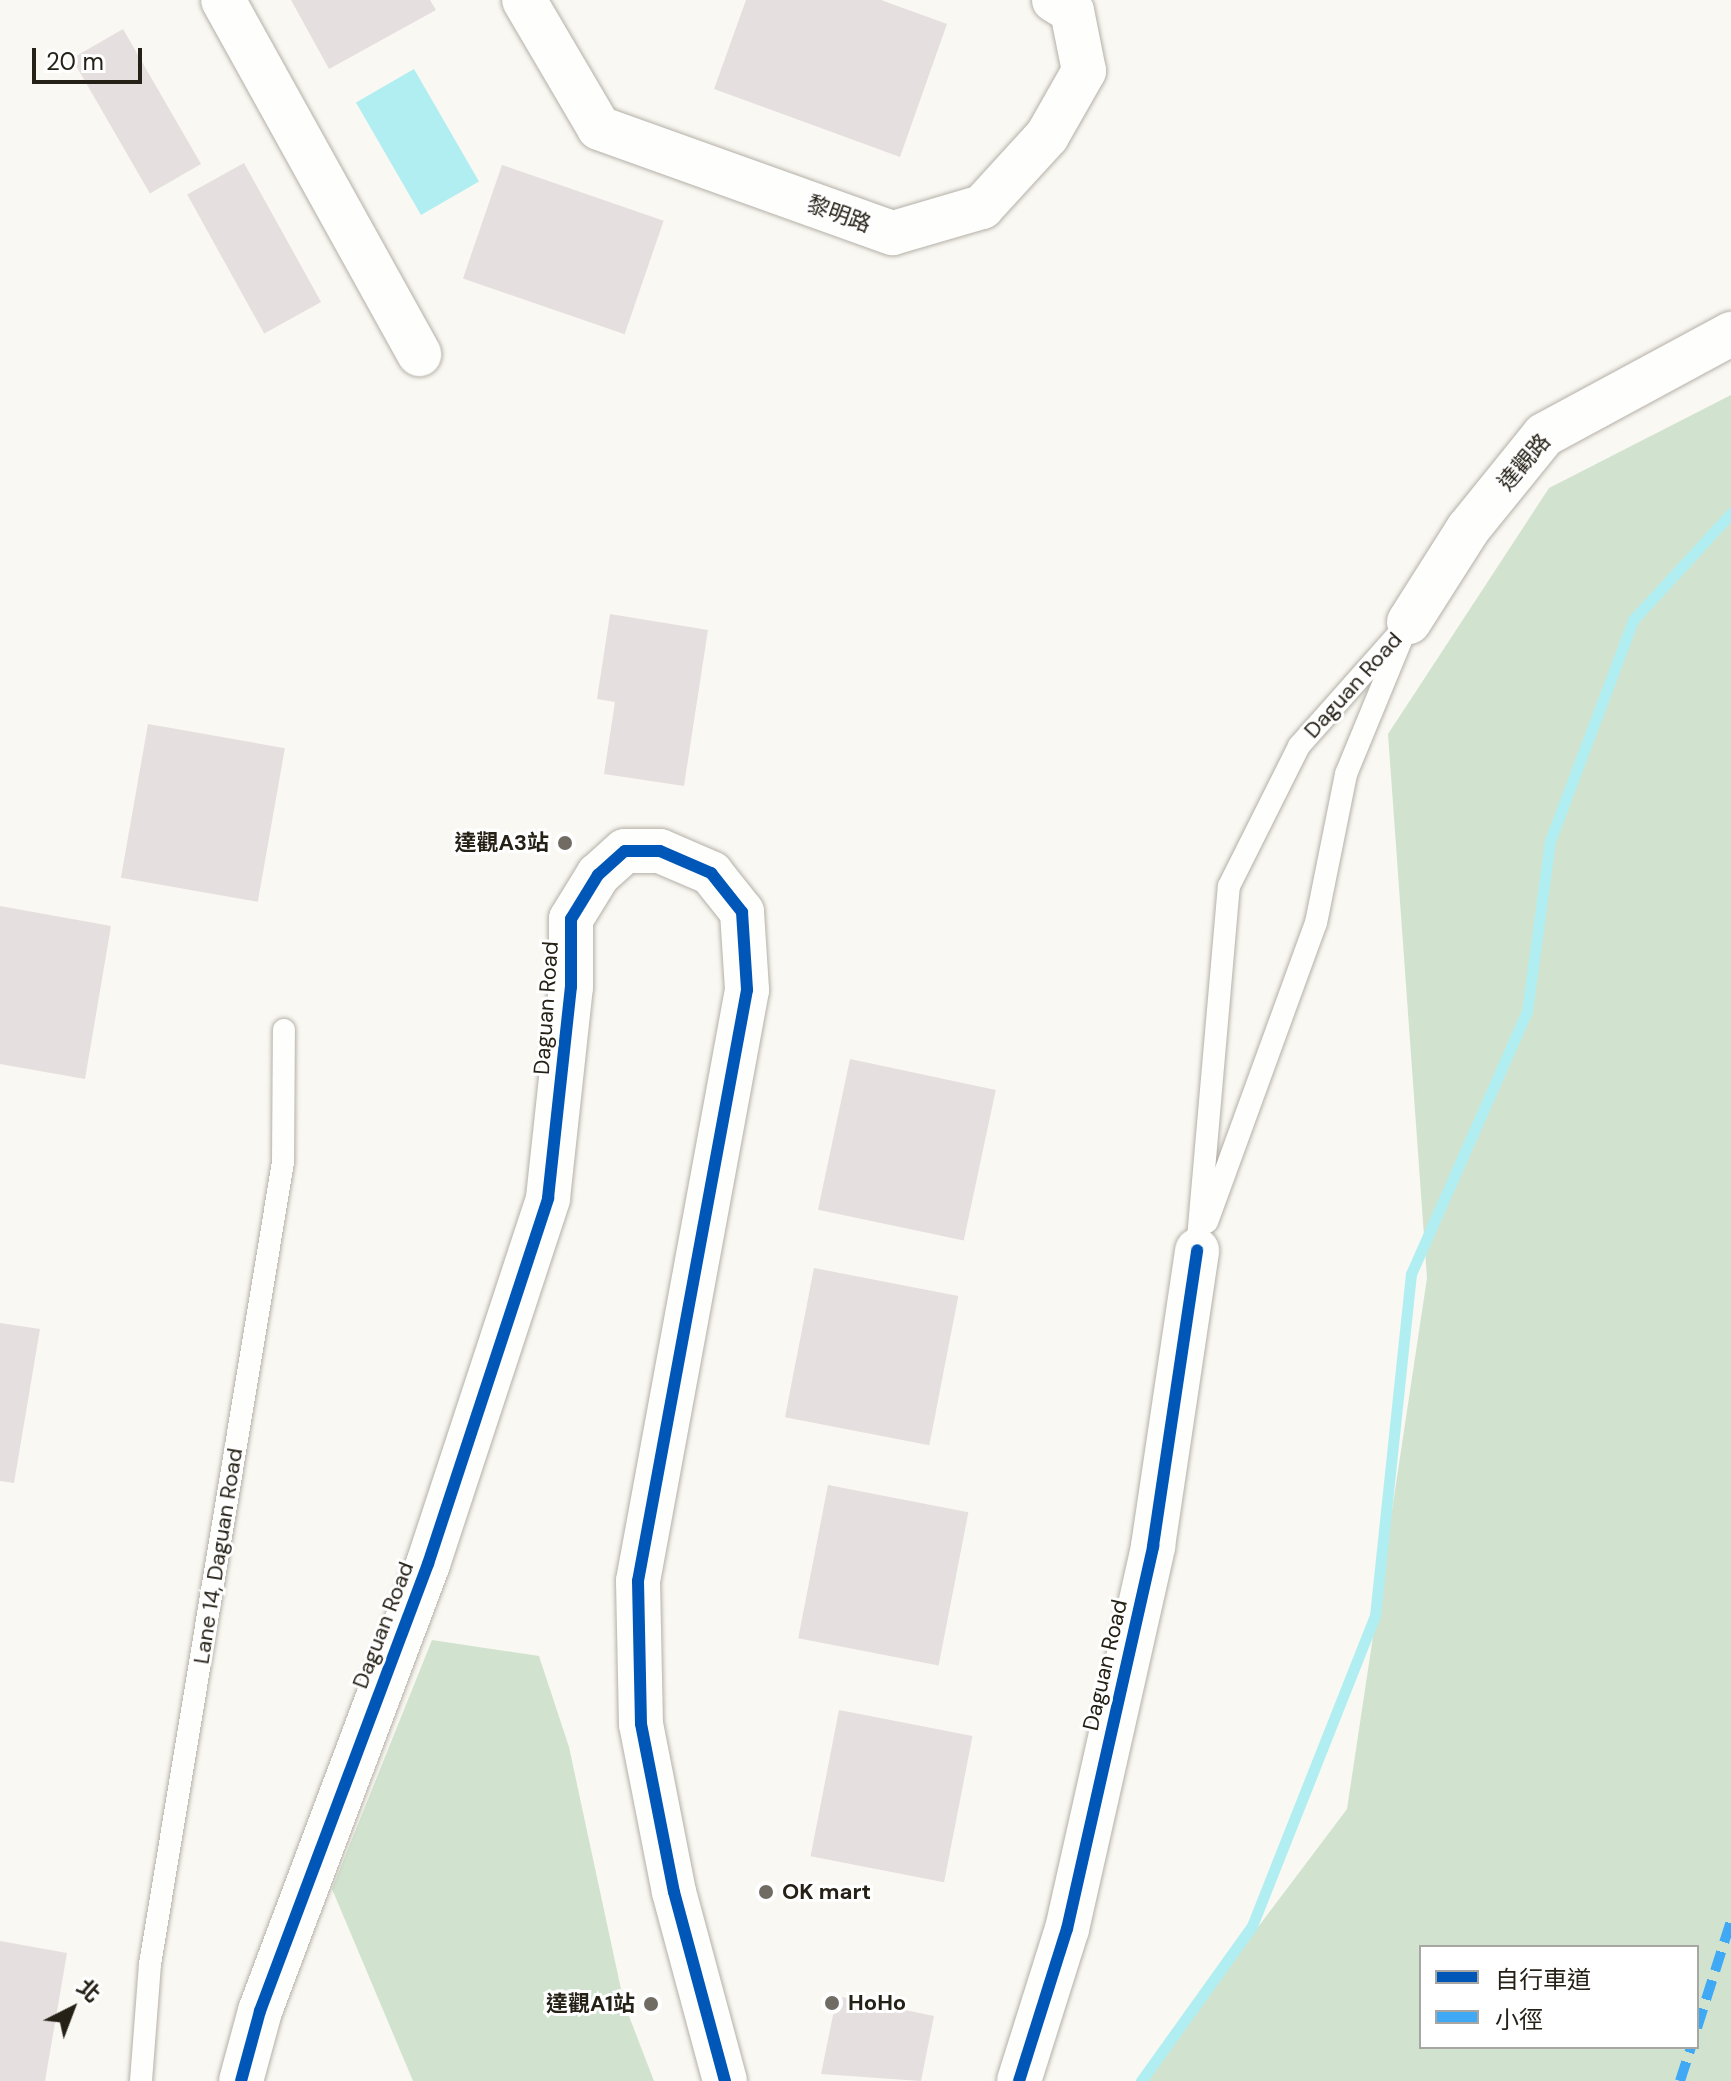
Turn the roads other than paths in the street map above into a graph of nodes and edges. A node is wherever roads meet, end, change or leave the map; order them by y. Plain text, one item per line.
1 (223, 0) edge
2 (524, 0) edge
3 (1054, 0) edge
4 (1731, 334) edge
5 (419, 354) dead end
6 (1409, 622) junction
7 (284, 1030) dead end
8 (1197, 1250) junction
9 (141, 2081) edge
10 (241, 2081) edge
11 (725, 2081) edge
12 (1019, 2081) edge

1 - 5 street
2 - 3 street, 黎明路
4 - 6 street, 達觀路
6 - 8 lane, Daguan Road
6 - 8 lane, Daguan Road
7 - 9 lane, Lane 14, Daguan Road
8 - 12 street, Daguan Road
10 - 11 street, Daguan Road

